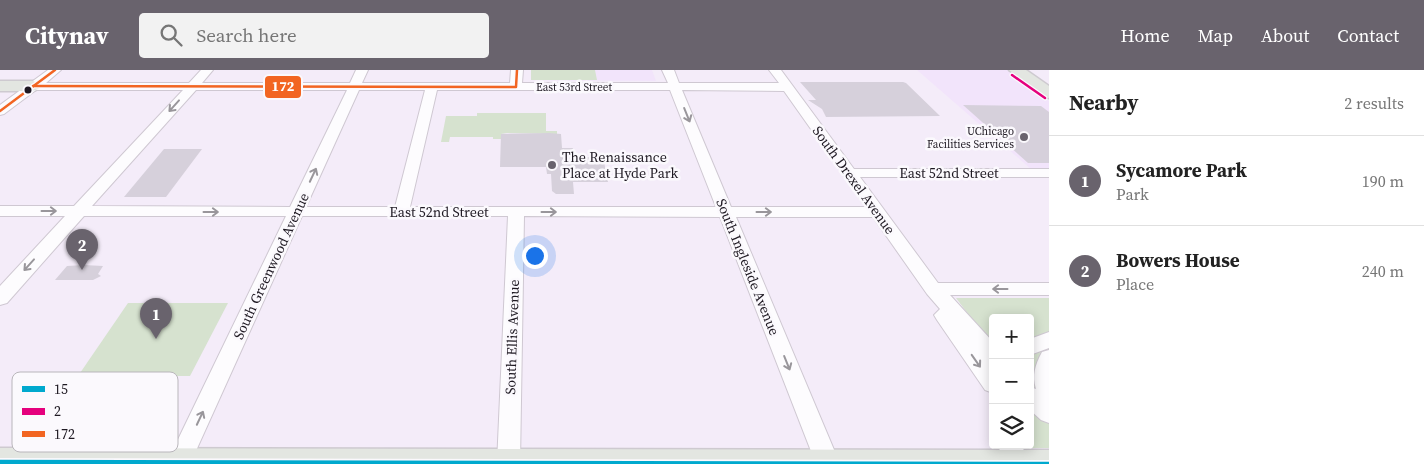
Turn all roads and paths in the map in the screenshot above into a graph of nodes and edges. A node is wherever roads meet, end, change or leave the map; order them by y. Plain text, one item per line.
1 (55, 70) edge
2 (207, 70) edge
3 (362, 70) edge
4 (517, 70) edge
5 (668, 70) edge
6 (775, 70) edge
7 (1016, 70) edge
8 (0, 86) edge
9 (33, 86) junction
10 (192, 87) junction
11 (354, 87) junction
12 (432, 87) junction
13 (675, 87) junction
14 (788, 87) junction
15 (516, 88) junction
16 (1049, 93) edge
17 (0, 111) edge
18 (849, 173) junction
19 (1049, 173) edge
20 (0, 211) edge
21 (78, 211) junction
22 (296, 212) junction
23 (401, 212) junction
24 (516, 212) junction
25 (726, 212) junction
26 (878, 212) junction
27 (933, 289) junction
28 (1049, 290) edge
29 (0, 298) edge
30 (1049, 340) edge
31 (1034, 346) edge
32 (989, 352) edge
33 (1049, 358) edge
34 (989, 378) edge
35 (1041, 392) edge
36 (1049, 413) edge
37 (1011, 449) edge
38 (0, 462) edge
39 (179, 462) junction
40 (35, 463) edge
41 (508, 463) edge
42 (544, 463) edge
43 (828, 464) edge
44 (1013, 464) edge
45 (1049, 464) edge

1 - 9 street
2 - 10 street
3 - 11 street, South Greenwood Avenue
4 - 15 street
5 - 13 street, South Ingleside Avenue
6 - 14 street, South Drexel Avenue
7 - 16 main road
8 - 9 main road, East 53rd Street
9 - 10 street, East 53rd Street
9 - 17 street
10 - 11 street, East 53rd Street
10 -> 21 street
11 - 12 street, East 53rd Street
22 -> 11 street, South Greenwood Avenue
12 - 15 street, East 53rd Street
12 - 23 street
13 - 14 street, East 53rd Street
13 - 15 street, East 53rd Street
13 -> 25 street, South Ingleside Avenue
14 - 18 street, South Drexel Avenue
18 - 19 street, East 52nd Street
18 - 26 street, South Drexel Avenue
20 -> 21 street, East 52nd Street
21 -> 22 street, East 52nd Street
21 -> 29 street
22 - 23 street, East 52nd Street
39 -> 22 street, South Greenwood Avenue
23 - 24 street, East 52nd Street
24 -> 25 street, East 52nd Street
24 - 41 street, South Ellis Avenue
25 -> 26 street, East 52nd Street
25 -> 43 street, South Ingleside Avenue
26 - 27 street, South Drexel Avenue
28 -> 27 street
27 - 32 street, South Drexel Avenue
27 -> 34 street, South Drexel Avenue
30 - 31 street
33 - 35 street
35 - 36 street
37 - 44 street
38 - 40 main road
39 - 40 main road
39 - 41 main road
41 - 42 main road
42 - 43 main road
43 - 44 main road
44 - 45 main road

